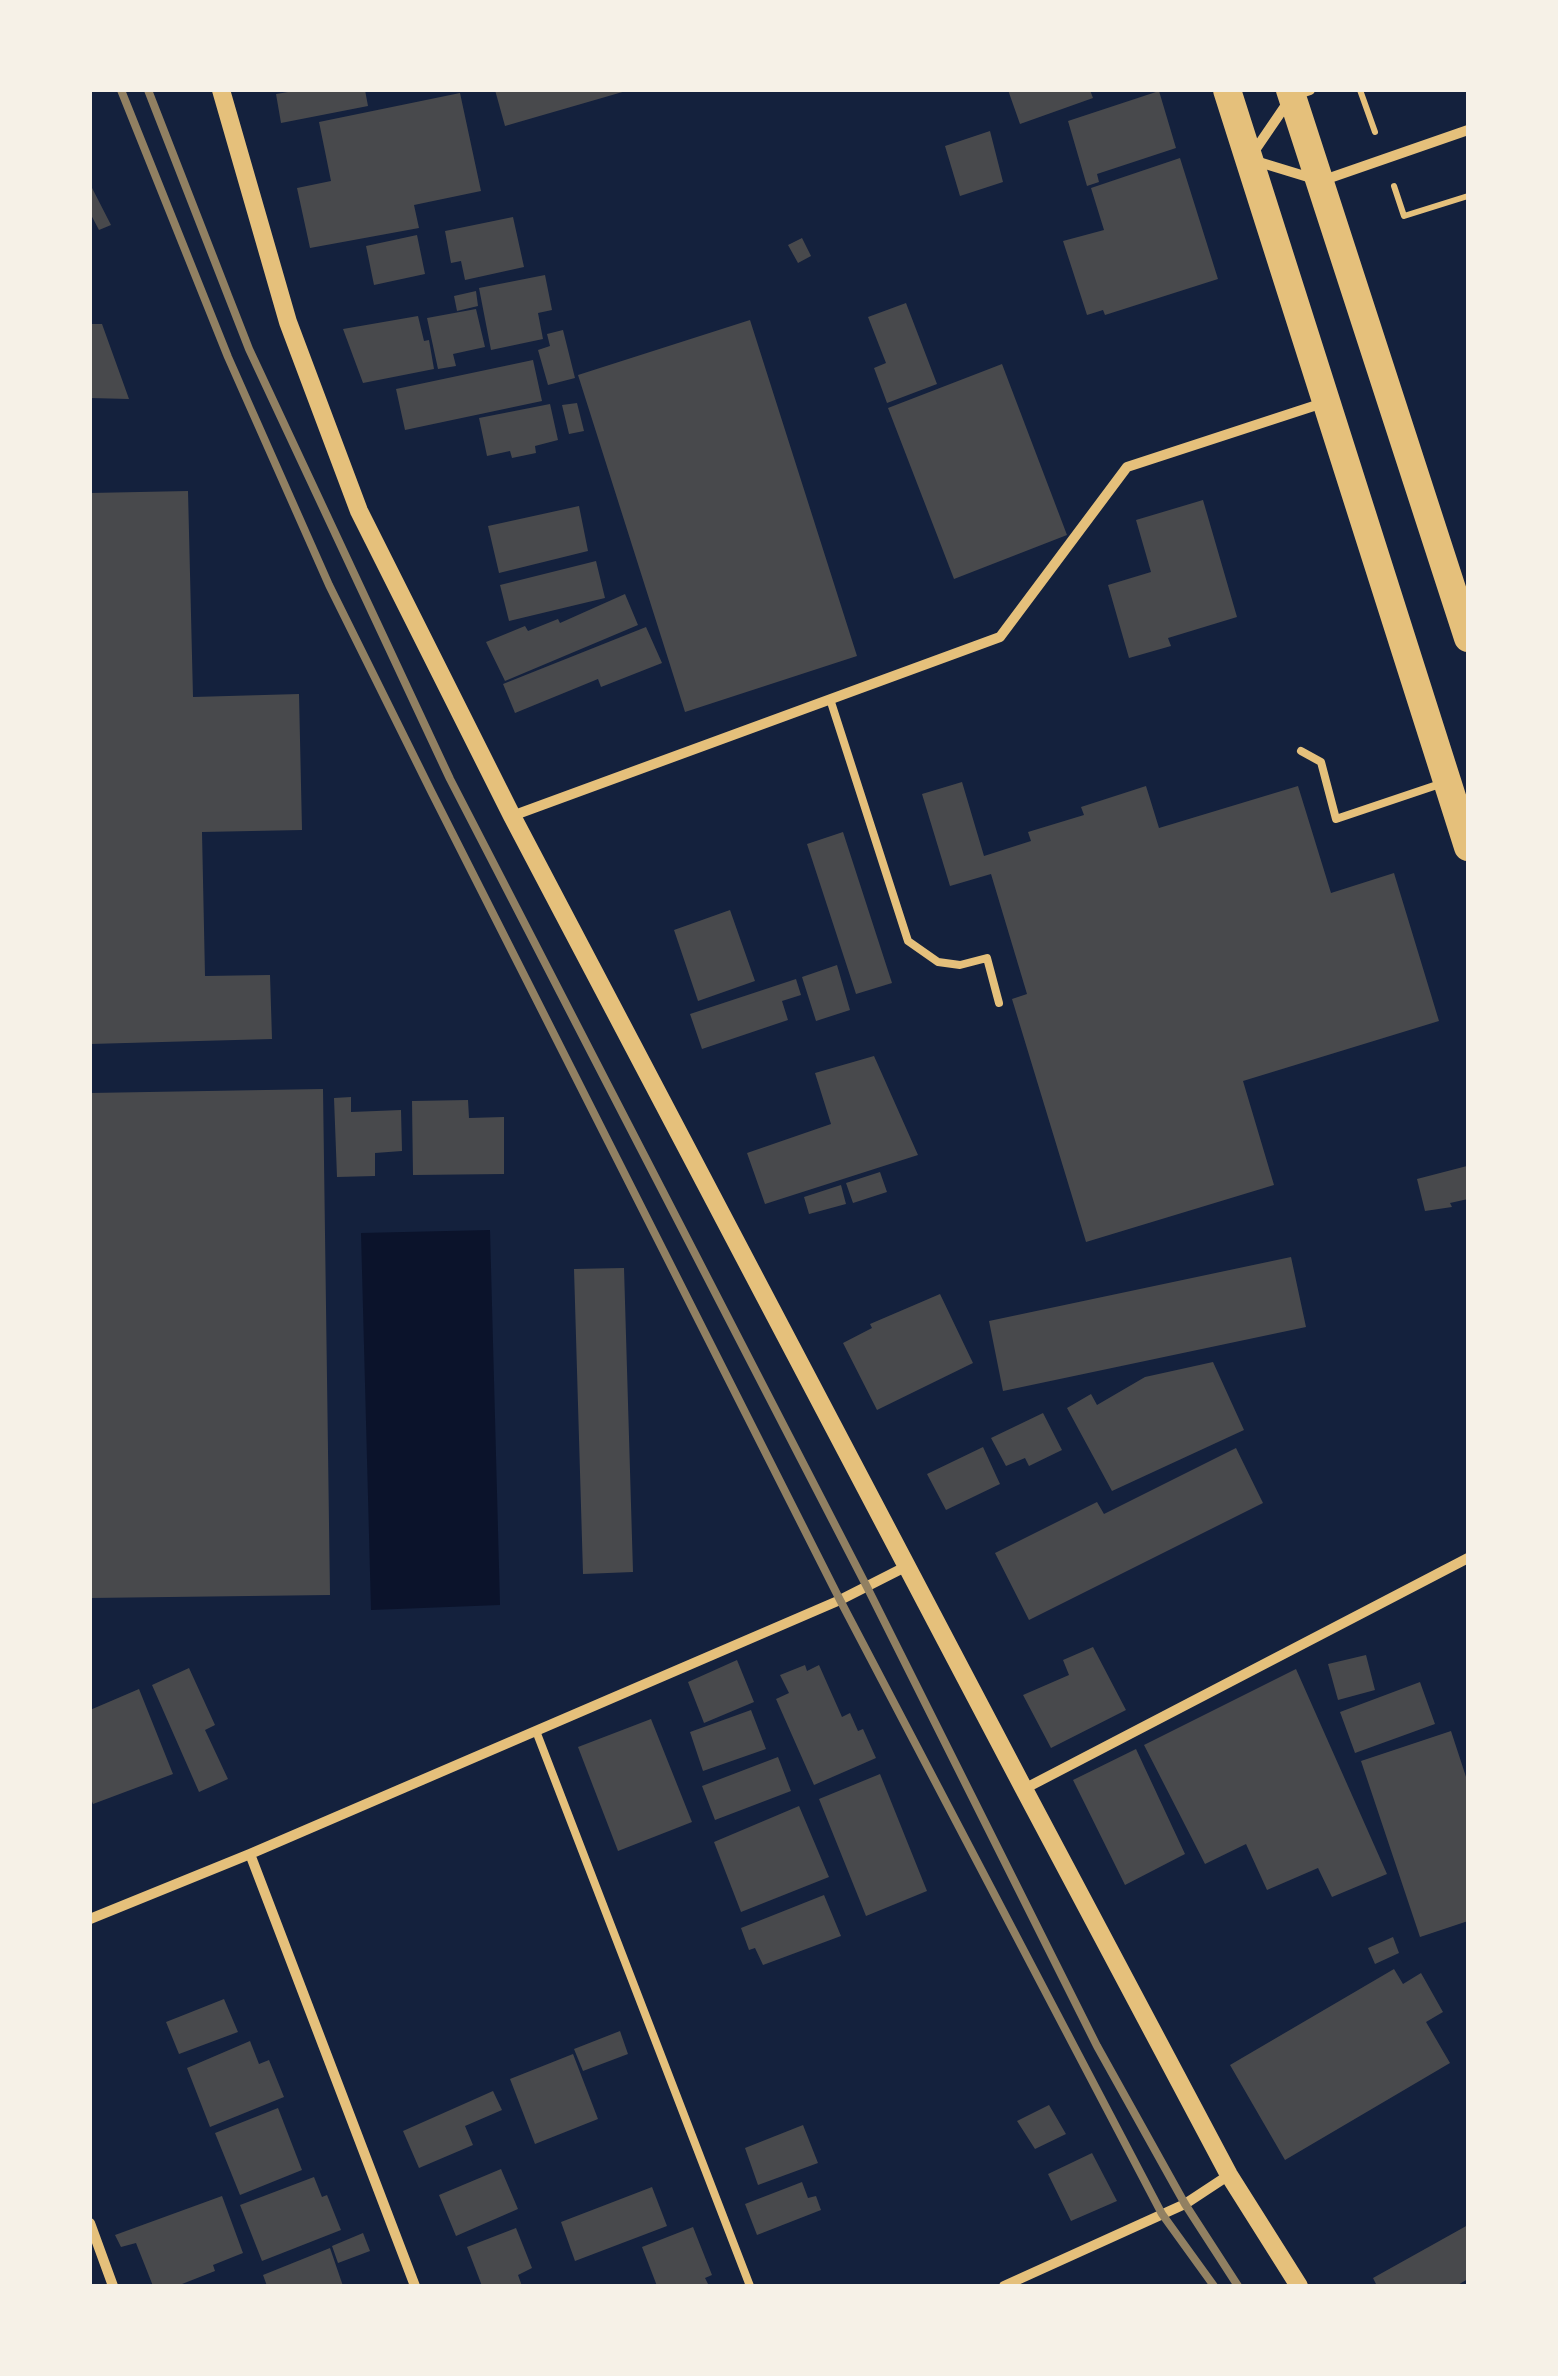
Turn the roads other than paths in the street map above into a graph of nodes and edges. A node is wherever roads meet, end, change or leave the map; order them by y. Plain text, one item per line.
1 (221, 90) edge
2 (1227, 90) edge
3 (1297, 92) edge
4 (1468, 130) edge
5 (1249, 159) junction
6 (1321, 182) junction
7 (1327, 402) junction
8 (1468, 638) edge
9 (830, 699) junction
10 (1301, 751) dead end
11 (1447, 782) junction
12 (512, 816) junction
13 (1468, 848) edge
14 (999, 1003) dead end
15 (1468, 1558) edge
16 (909, 1566) junction
17 (536, 1731) junction
18 (1024, 1789) junction
19 (250, 1854) junction
20 (90, 1919) edge
21 (1228, 2175) junction
22 (90, 2224) edge
23 (113, 2286) edge
24 (415, 2286) edge
25 (750, 2286) edge
26 (1004, 2286) edge
27 (1299, 2286) edge

1 - 12 street
2 - 5 highway
3 - 5 street
3 - 6 highway
4 - 6 street
5 - 6 street
5 - 7 highway
6 - 8 highway
7 - 9 street
7 - 11 highway
9 - 12 street
9 - 14 lane
10 - 11 lane
11 - 13 highway
12 - 16 street
15 - 18 street
16 - 17 street
16 - 18 street
17 - 19 street
17 - 25 lane
18 - 21 street
19 - 20 street
19 - 24 street
21 - 26 street
21 - 27 street
22 - 23 street

